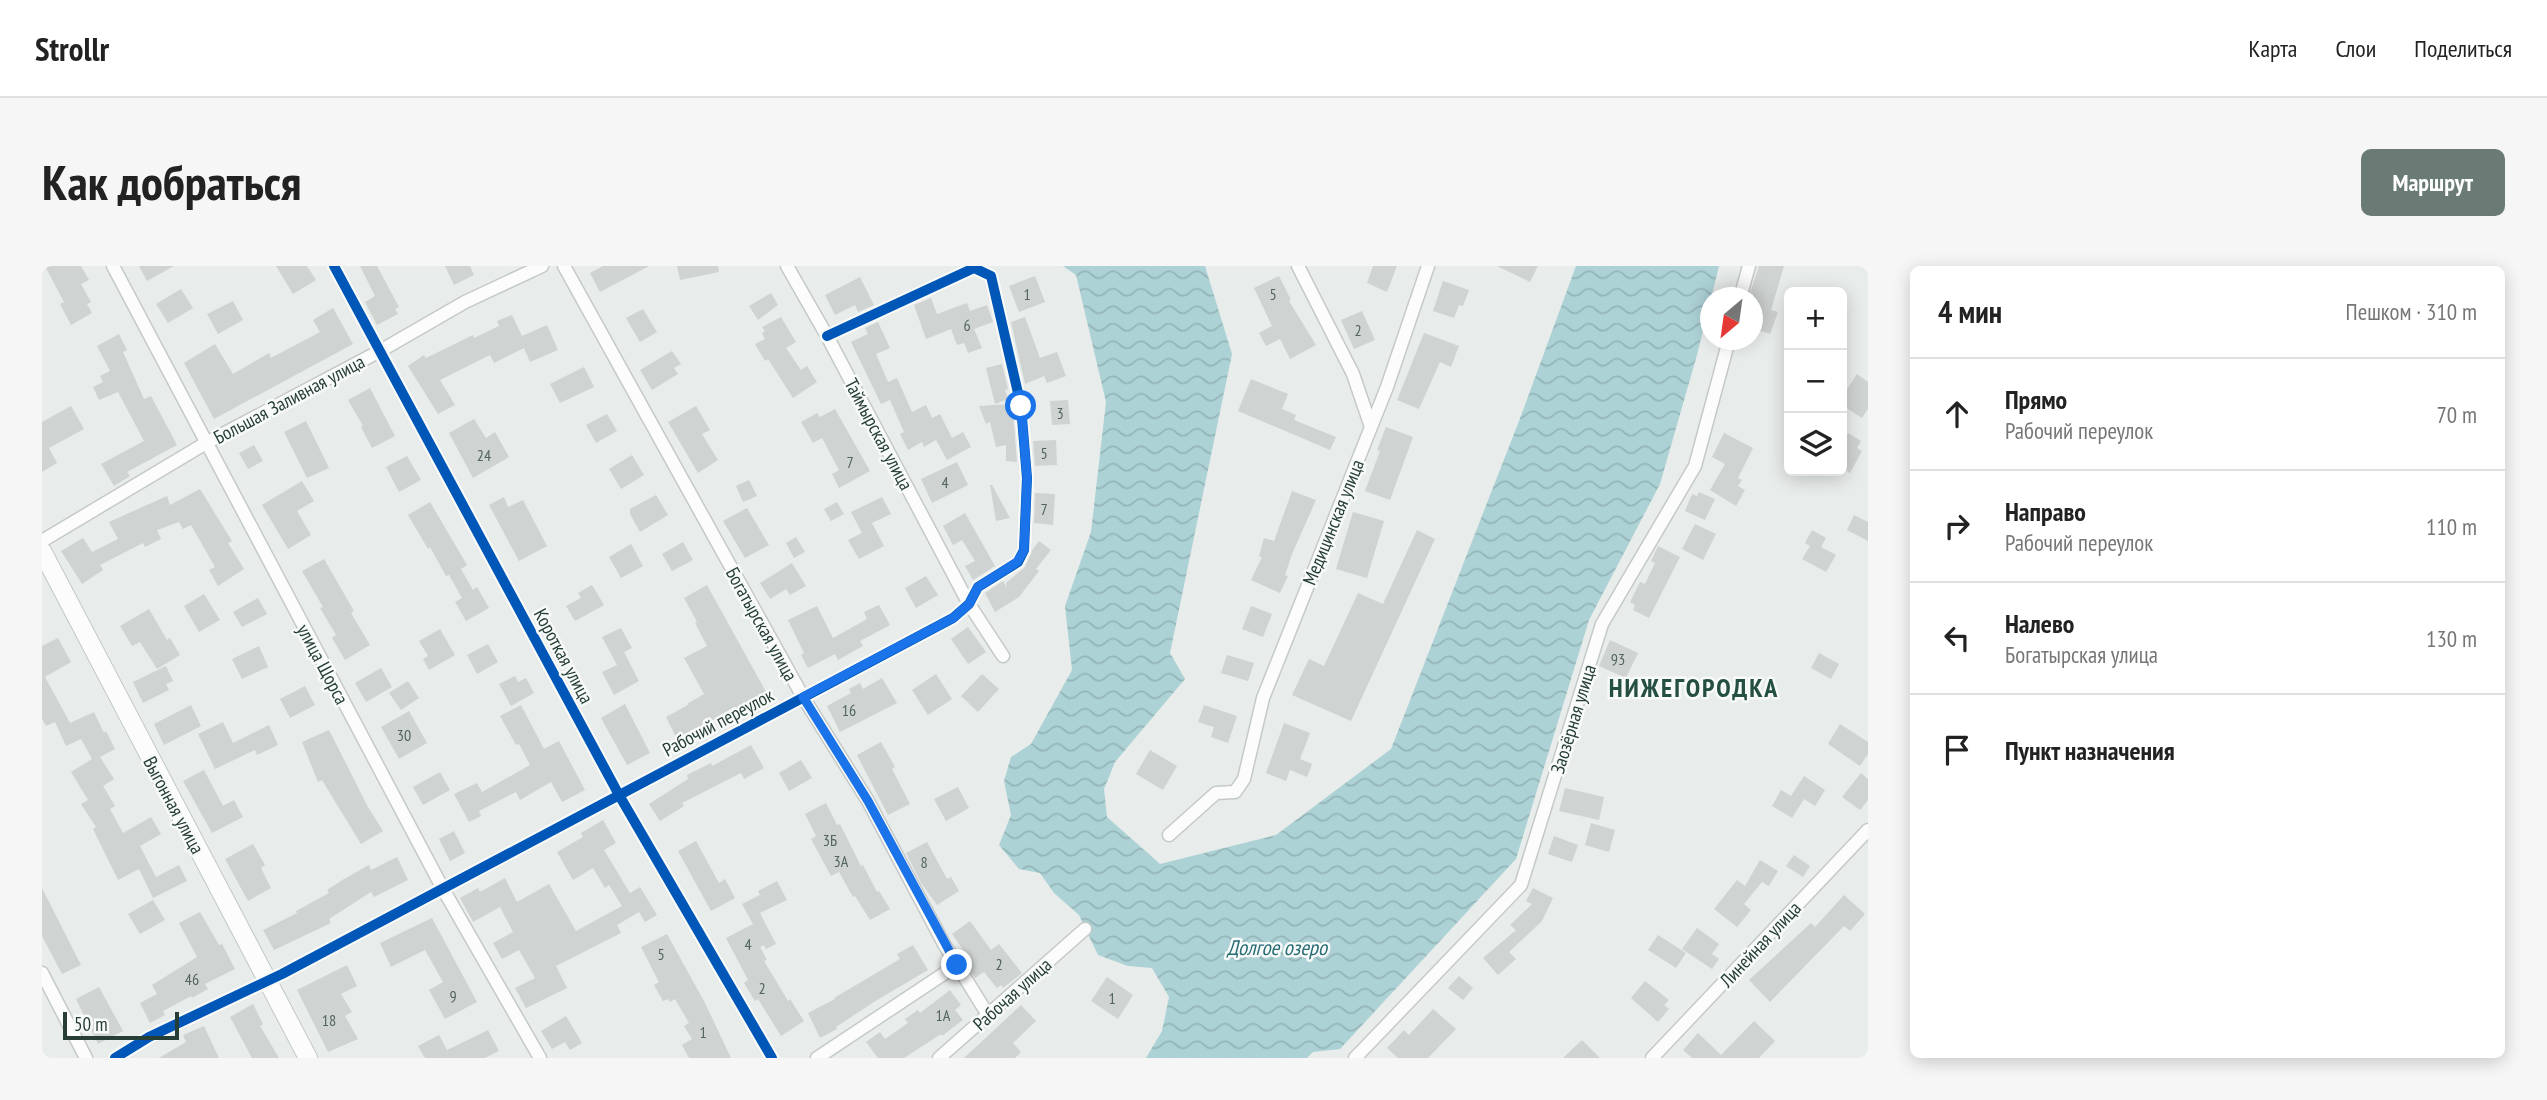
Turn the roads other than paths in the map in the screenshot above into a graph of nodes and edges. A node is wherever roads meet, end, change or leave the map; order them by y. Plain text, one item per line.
1 (113, 266) edge
2 (334, 266) edge
3 (542, 266) edge
4 (564, 266) edge
5 (787, 266) edge
6 (1298, 266) edge
7 (1428, 266) edge
8 (1749, 266) edge
9 (1743, 287) edge
10 (827, 336) junction
11 (1726, 350) edge
12 (380, 351) junction
13 (1371, 427) junction
14 (206, 443) junction
15 (42, 541) edge
16 (42, 551) edge
17 (969, 604) junction
18 (1003, 656) dead end
19 (803, 697) junction
20 (619, 795) junction
21 (1868, 830) edge
22 (1169, 835) dead end
23 (443, 889) junction
24 (1084, 929) dead end
25 (957, 965) junction
26 (42, 973) edge
27 (266, 981) junction
28 (988, 1015) junction
29 (86, 1058) edge
30 (116, 1058) edge
31 (308, 1058) edge
32 (540, 1058) edge
33 (772, 1058) edge
34 (817, 1058) edge
35 (939, 1058) edge
36 (1355, 1058) edge
37 (1652, 1058) edge

1 - 14 street, улица Щорса
2 - 12 street, Короткая улица
3 - 12 street, Большая Заливная улица
4 - 19 street, Богатырская улица
5 - 10 street, Таймырская улица
6 - 13 street
7 - 13 street, Медицинская улица
8 - 9 street
10 - 17 street, Таймырская улица
10 - 17 street, Рабочий переулок
11 - 36 street, Заозёрная улица
12 - 14 street, Большая Заливная улица
12 - 20 street, Короткая улица
13 - 22 street, Медицинская улица
14 - 15 street, Большая Заливная улица
14 - 23 street, улица Щорса
16 - 27 street, Выгонная улица
17 - 18 street, Таймырская улица
17 - 19 street, Рабочий переулок
19 - 20 street, Рабочий переулок
19 - 25 street, Богатырская улица
20 - 23 street, Рабочий переулок
20 - 33 street, Короткая улица
21 - 37 street, Линейная улица
23 - 27 street, Рабочий переулок
23 - 32 street, улица Щорса
24 - 28 street, Рабочая улица
25 - 28 street, Богатырская улица
25 - 34 street
26 - 29 street
27 - 30 street, Рабочий переулок
27 - 31 street, Выгонная улица
28 - 35 street, Рабочая улица

